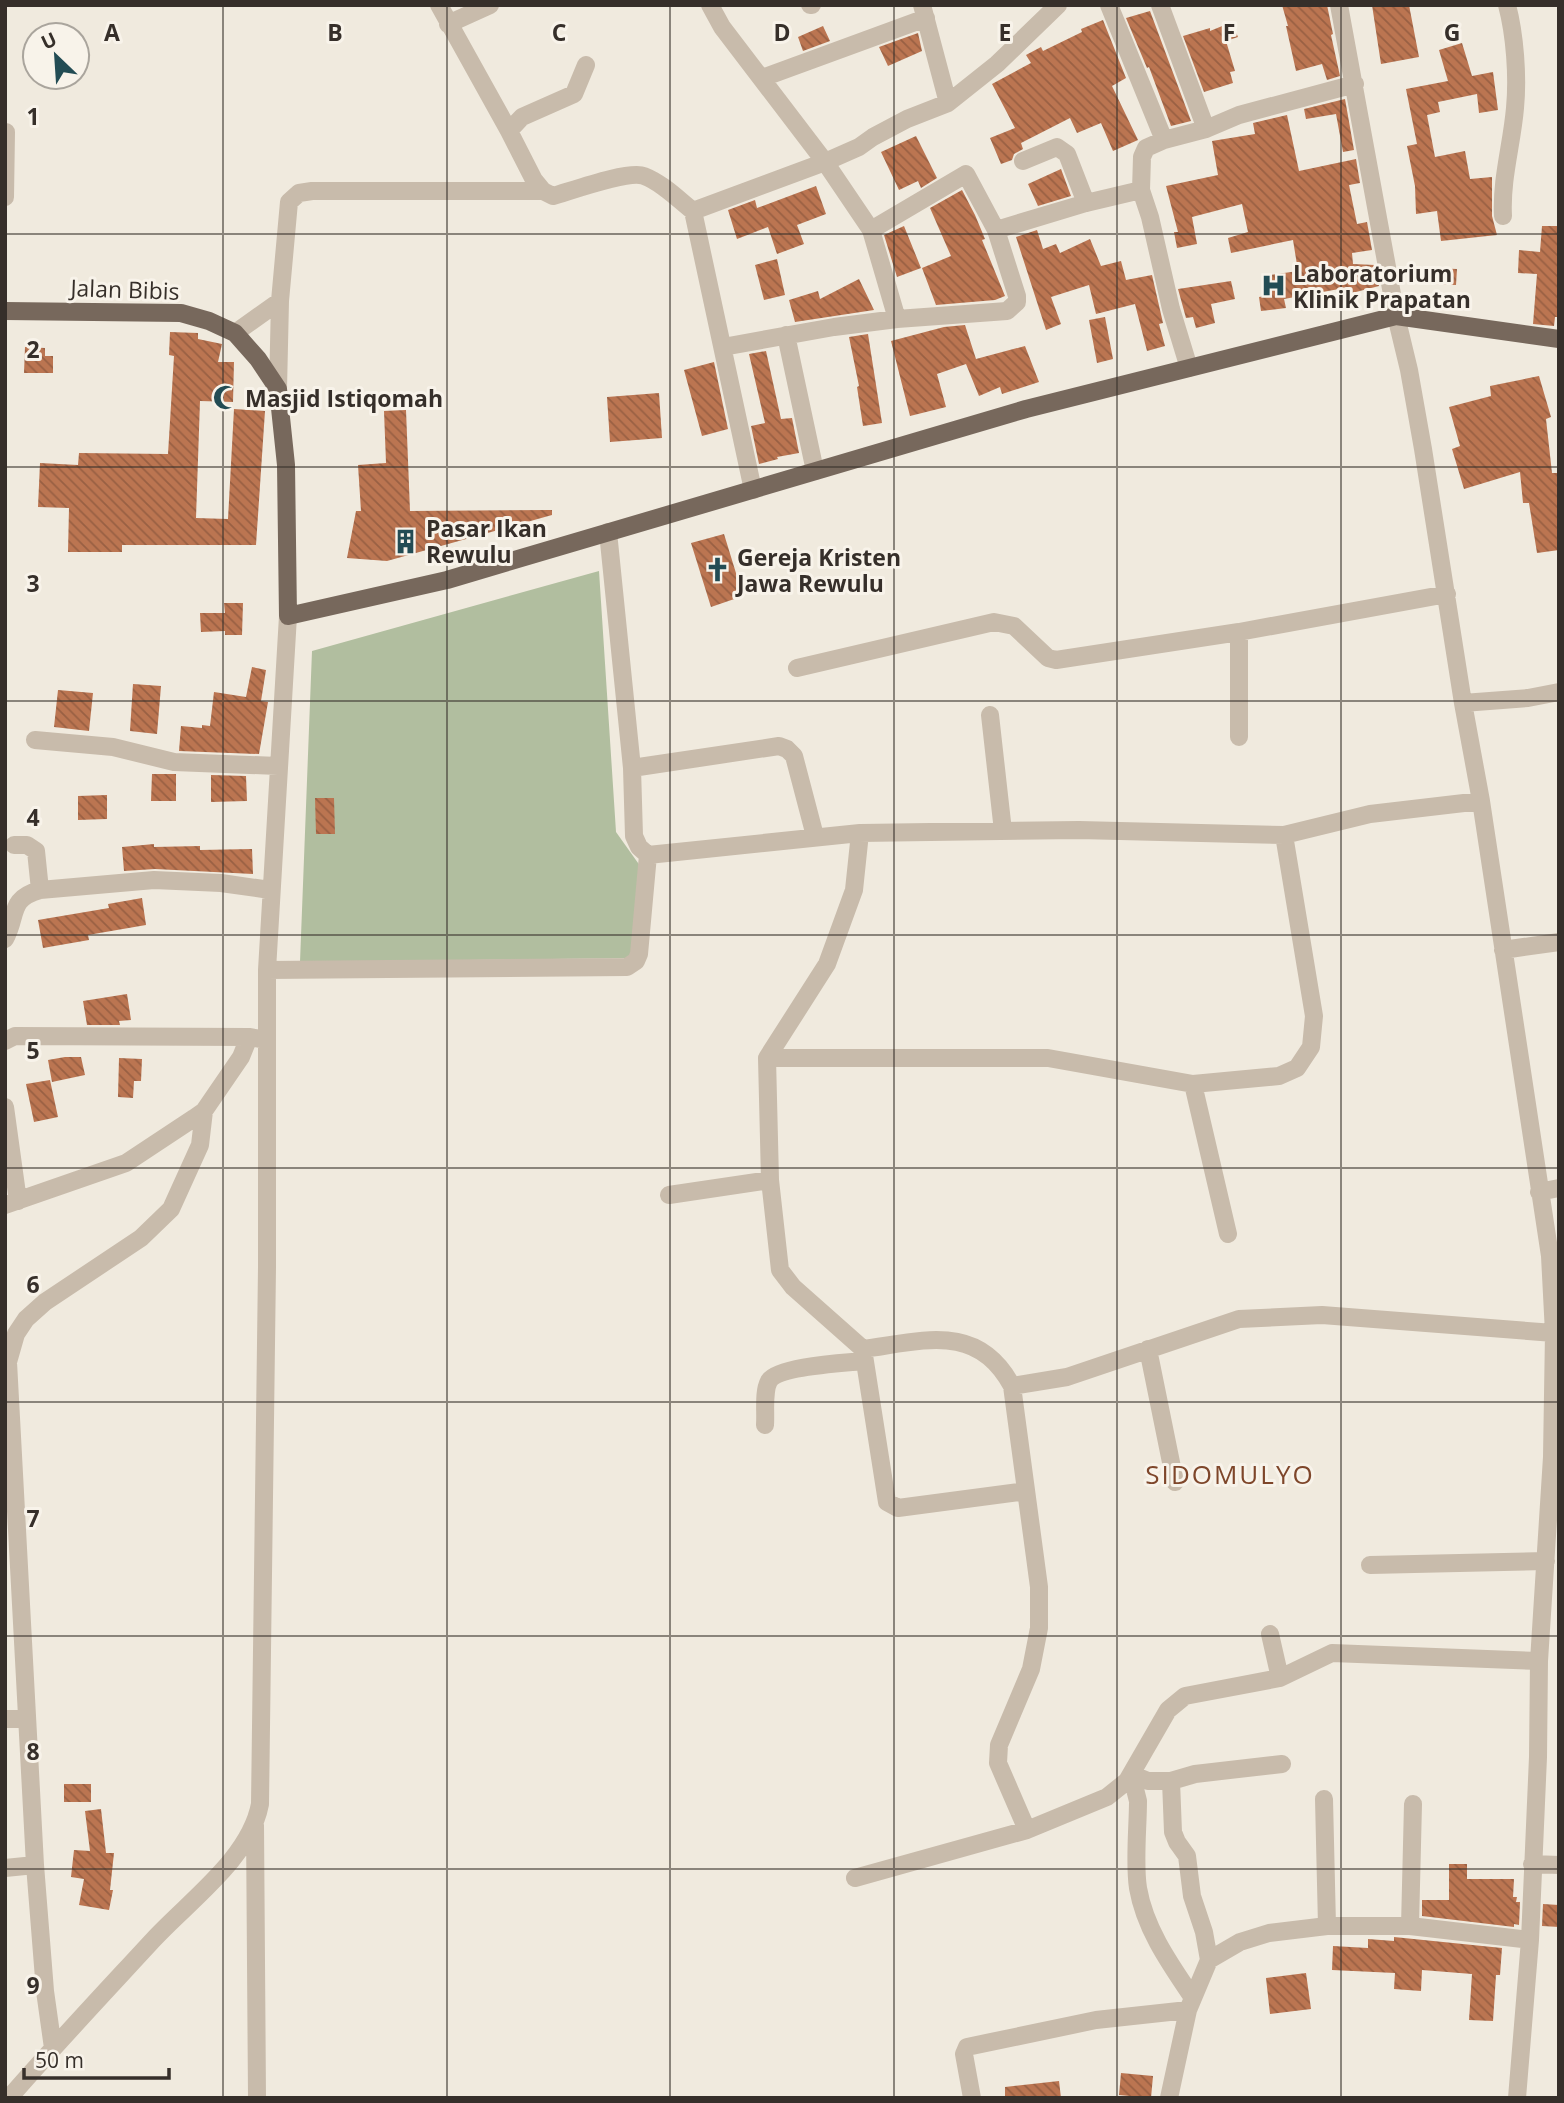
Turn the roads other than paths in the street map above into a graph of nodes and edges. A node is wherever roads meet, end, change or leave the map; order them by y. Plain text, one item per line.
1 (439, 5) edge
2 (490, 5) edge
3 (710, 5) edge
4 (1058, 5) edge
5 (1109, 5) edge
6 (1160, 5) edge
7 (1339, 5) edge
8 (1507, 5) edge
9 (924, 12) edge
10 (448, 24) junction
11 (586, 65) dead end
12 (762, 78) junction
13 (1355, 84) junction
14 (948, 103) junction
15 (1206, 129) junction
16 (509, 131) junction
17 (6, 132) edge
18 (1164, 140) junction
19 (1023, 161) dead end
20 (825, 162) junction
21 (1141, 190) junction
22 (543, 191) junction
23 (5, 197) edge
24 (1086, 202) junction
25 (693, 211) junction
26 (1503, 216) dead end
27 (870, 230) junction
28 (996, 230) junction
29 (280, 301) junction
30 (5, 311) edge
31 (1396, 316) junction
32 (897, 319) junction
33 (236, 333) junction
34 (786, 335) junction
35 (1559, 339) edge
36 (723, 347) junction
37 (1189, 368) junction
38 (278, 389) junction
39 (815, 471) junction
40 (752, 490) junction
41 (608, 532) junction
42 (1447, 594) junction
43 (288, 616) junction
44 (1239, 632) junction
45 (797, 668) dead end
46 (1559, 692) edge
47 (1463, 703) junction
48 (990, 715) dead end
49 (1238, 737) dead end
50 (35, 740) dead end
51 (278, 766) junction
52 (632, 768) junction
53 (1481, 800) junction
54 (1003, 831) junction
55 (860, 833) junction
56 (1284, 835) junction
57 (815, 836) junction
58 (14, 845) dead end
59 (648, 855) junction
60 (40, 890) junction
61 (270, 890) junction
62 (5, 939) edge
63 (1559, 942) edge
64 (1503, 950) junction
65 (267, 970) junction
66 (258, 1038) junction
67 (5, 1041) edge
68 (767, 1058) junction
69 (1193, 1084) junction
70 (5, 1107) edge
71 (204, 1111) junction
72 (770, 1180) junction
73 (1559, 1188) edge
74 (1539, 1192) junction
75 (669, 1195) dead end
76 (12, 1203) edge
77 (1228, 1234) dead end
78 (1554, 1333) junction
79 (1148, 1349) junction
80 (863, 1355) junction
81 (1556, 1363) edge
82 (1012, 1386) junction
83 (765, 1424) dead end
84 (1175, 1482) dead end
85 (1026, 1491) junction
86 (10, 1528) edge
87 (1550, 1558) edge
88 (1370, 1565) dead end
89 (1270, 1634) dead end
90 (1539, 1661) junction
91 (1280, 1678) junction
92 (5, 1719) edge
93 (26, 1719) junction
94 (1283, 1764) dead end
95 (1129, 1777) junction
96 (1171, 1781) junction
97 (1324, 1799) dead end
98 (1413, 1804) dead end
99 (255, 1825) junction
100 (1027, 1830) junction
101 (1532, 1864) junction
102 (1559, 1865) edge
103 (35, 1866) junction
104 (5, 1868) edge
105 (856, 1878) dead end
106 (1327, 1926) junction
107 (1410, 1926) junction
108 (1530, 1940) junction
109 (1209, 1960) junction
110 (1190, 2004) junction
111 (53, 2048) junction
112 (9, 2098) edge
113 (257, 2098) edge
114 (972, 2098) edge
115 (1169, 2098) edge
116 (1517, 2098) edge

1 - 10 street
2 - 10 street
3 - 12 street
4 - 14 street
5 - 18 street
6 - 15 street
7 - 13 street
8 - 26 street
9 - 12 street
9 - 14 street
10 - 16 street
11 - 16 street
12 - 20 street
13 - 15 street
13 - 31 street
14 - 20 street
15 - 18 street
16 - 22 street
17 - 23 street
18 - 21 street
19 - 24 street
20 - 25 street
20 - 27 street
21 - 24 street
21 - 37 street
22 - 25 street
22 - 29 street
24 - 28 street
25 - 36 street
27 - 28 street
27 - 32 street
28 - 32 street
29 - 33 street
29 - 38 street
30 - 33 main road, Jalan Bibis
31 - 35 main road
31 - 37 main road
31 - 42 street
32 - 34 street
33 - 38 main road, Jalan Bibis
34 - 36 street
34 - 39 street
36 - 40 street
37 - 39 main road
38 - 43 main road, Jalan Bibis
39 - 40 main road
40 - 41 main road
41 - 43 main road
41 - 52 street
42 - 44 street
42 - 47 street
43 - 51 street
44 - 45 street
44 - 49 street
46 - 47 street
47 - 53 street
48 - 54 street
50 - 51 street
51 - 61 street
52 - 57 street
52 - 59 street
53 - 56 street
53 - 64 street
54 - 55 street
54 - 56 street
55 - 57 street
55 - 68 street
56 - 69 street
57 - 59 street
58 - 60 street
59 - 65 street
60 - 61 street
60 - 62 street
61 - 65 street
63 - 64 street
64 - 74 street
65 - 66 street
66 - 67 street
66 - 71 street
66 - 99 street
68 - 69 street
68 - 72 street
69 - 77 street
70 - 76 street
71 - 76 street
71 - 86 street
72 - 75 street
72 - 80 street
73 - 74 street
74 - 78 street
78 - 79 street
78 - 81 street
79 - 82 street
79 - 84 street
80 - 82 street
80 - 83 street
80 - 85 street
81 - 87 street
82 - 85 street
85 - 100 street
86 - 93 street
87 - 88 street
87 - 90 street
89 - 91 street
90 - 91 street
90 - 101 street
91 - 95 street
92 - 93 street
93 - 103 street
94 - 96 street
95 - 96 street
95 - 100 street
95 - 110 street
96 - 109 street
97 - 106 street
98 - 107 street
99 - 111 street
99 - 113 street
100 - 105 street
101 - 102 street
101 - 108 street
103 - 104 street
103 - 111 street
106 - 107 street
106 - 109 street
107 - 108 street
108 - 116 street
109 - 110 street
110 - 114 street
110 - 115 street
111 - 112 street

